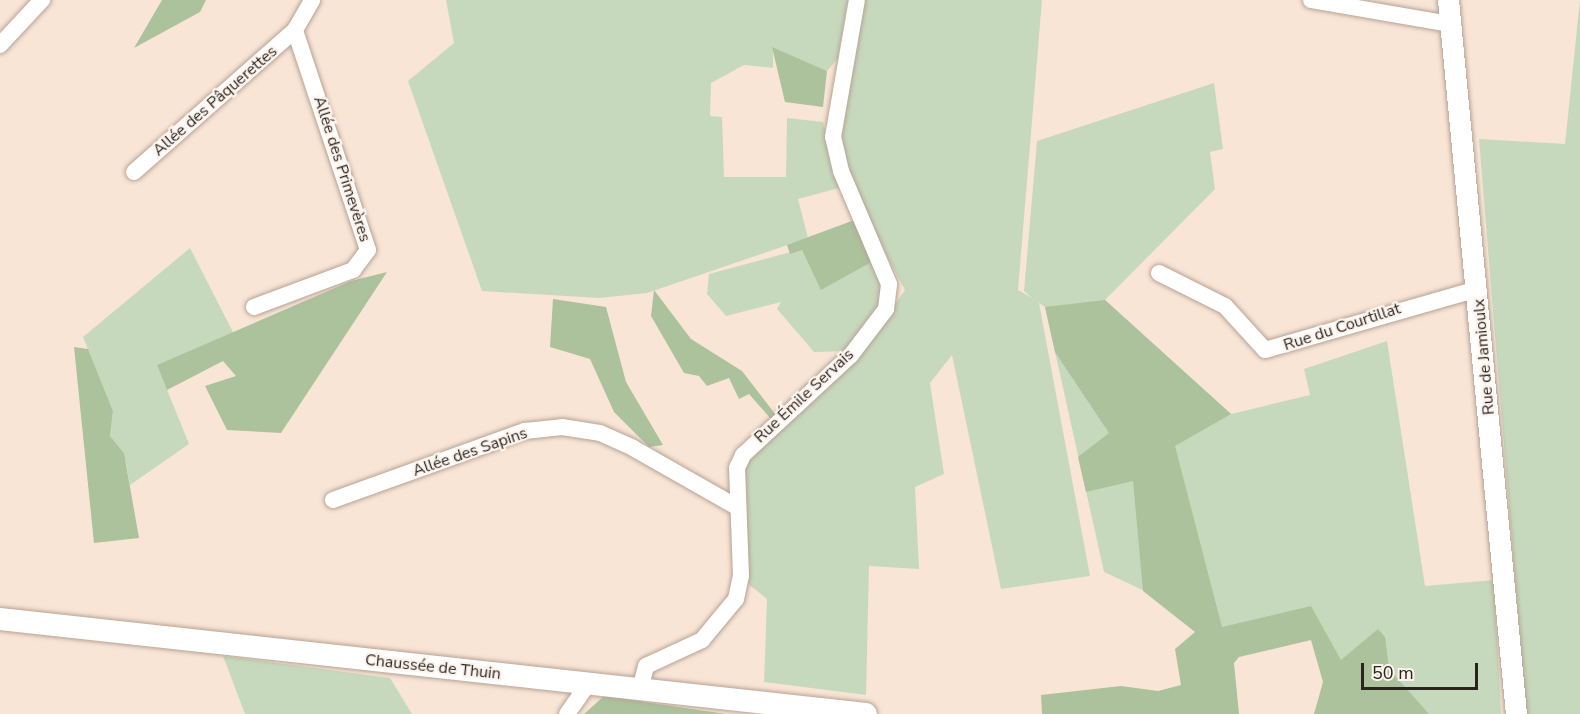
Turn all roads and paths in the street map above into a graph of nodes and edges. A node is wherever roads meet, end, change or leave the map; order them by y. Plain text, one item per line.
1 (42, 0) edge
2 (312, 0) edge
3 (857, 0) edge
4 (1311, 0) edge
5 (1448, 0) edge
6 (1450, 24) junction
7 (296, 30) junction
8 (0, 45) edge
9 (134, 172) dead end
10 (1159, 273) dead end
11 (1478, 288) junction
12 (254, 307) dead end
13 (333, 500) dead end
14 (737, 507) junction
15 (0, 619) edge
16 (588, 684) junction
17 (640, 689) junction
18 (567, 714) edge
19 (866, 714) edge
20 (1516, 714) edge

1 - 8 street
2 - 7 street
3 - 14 street, Rue Émile Servais
4 - 6 street
5 - 6 street, Rue de Jamioulx
6 - 11 street, Rue de Jamioulx
7 - 9 street, Allée des Pâquerettes
7 - 12 street, Allée des Primevères
10 - 11 street, Rue du Courtillat
11 - 20 street, Rue de Jamioulx
13 - 14 street, Allée des Sapins
14 - 17 street, Rue Émile Servais
15 - 16 main road, Chaussée de Thuin
16 - 17 main road, Chaussée de Thuin
16 - 18 street
17 - 19 main road, Chaussée de Thuin

